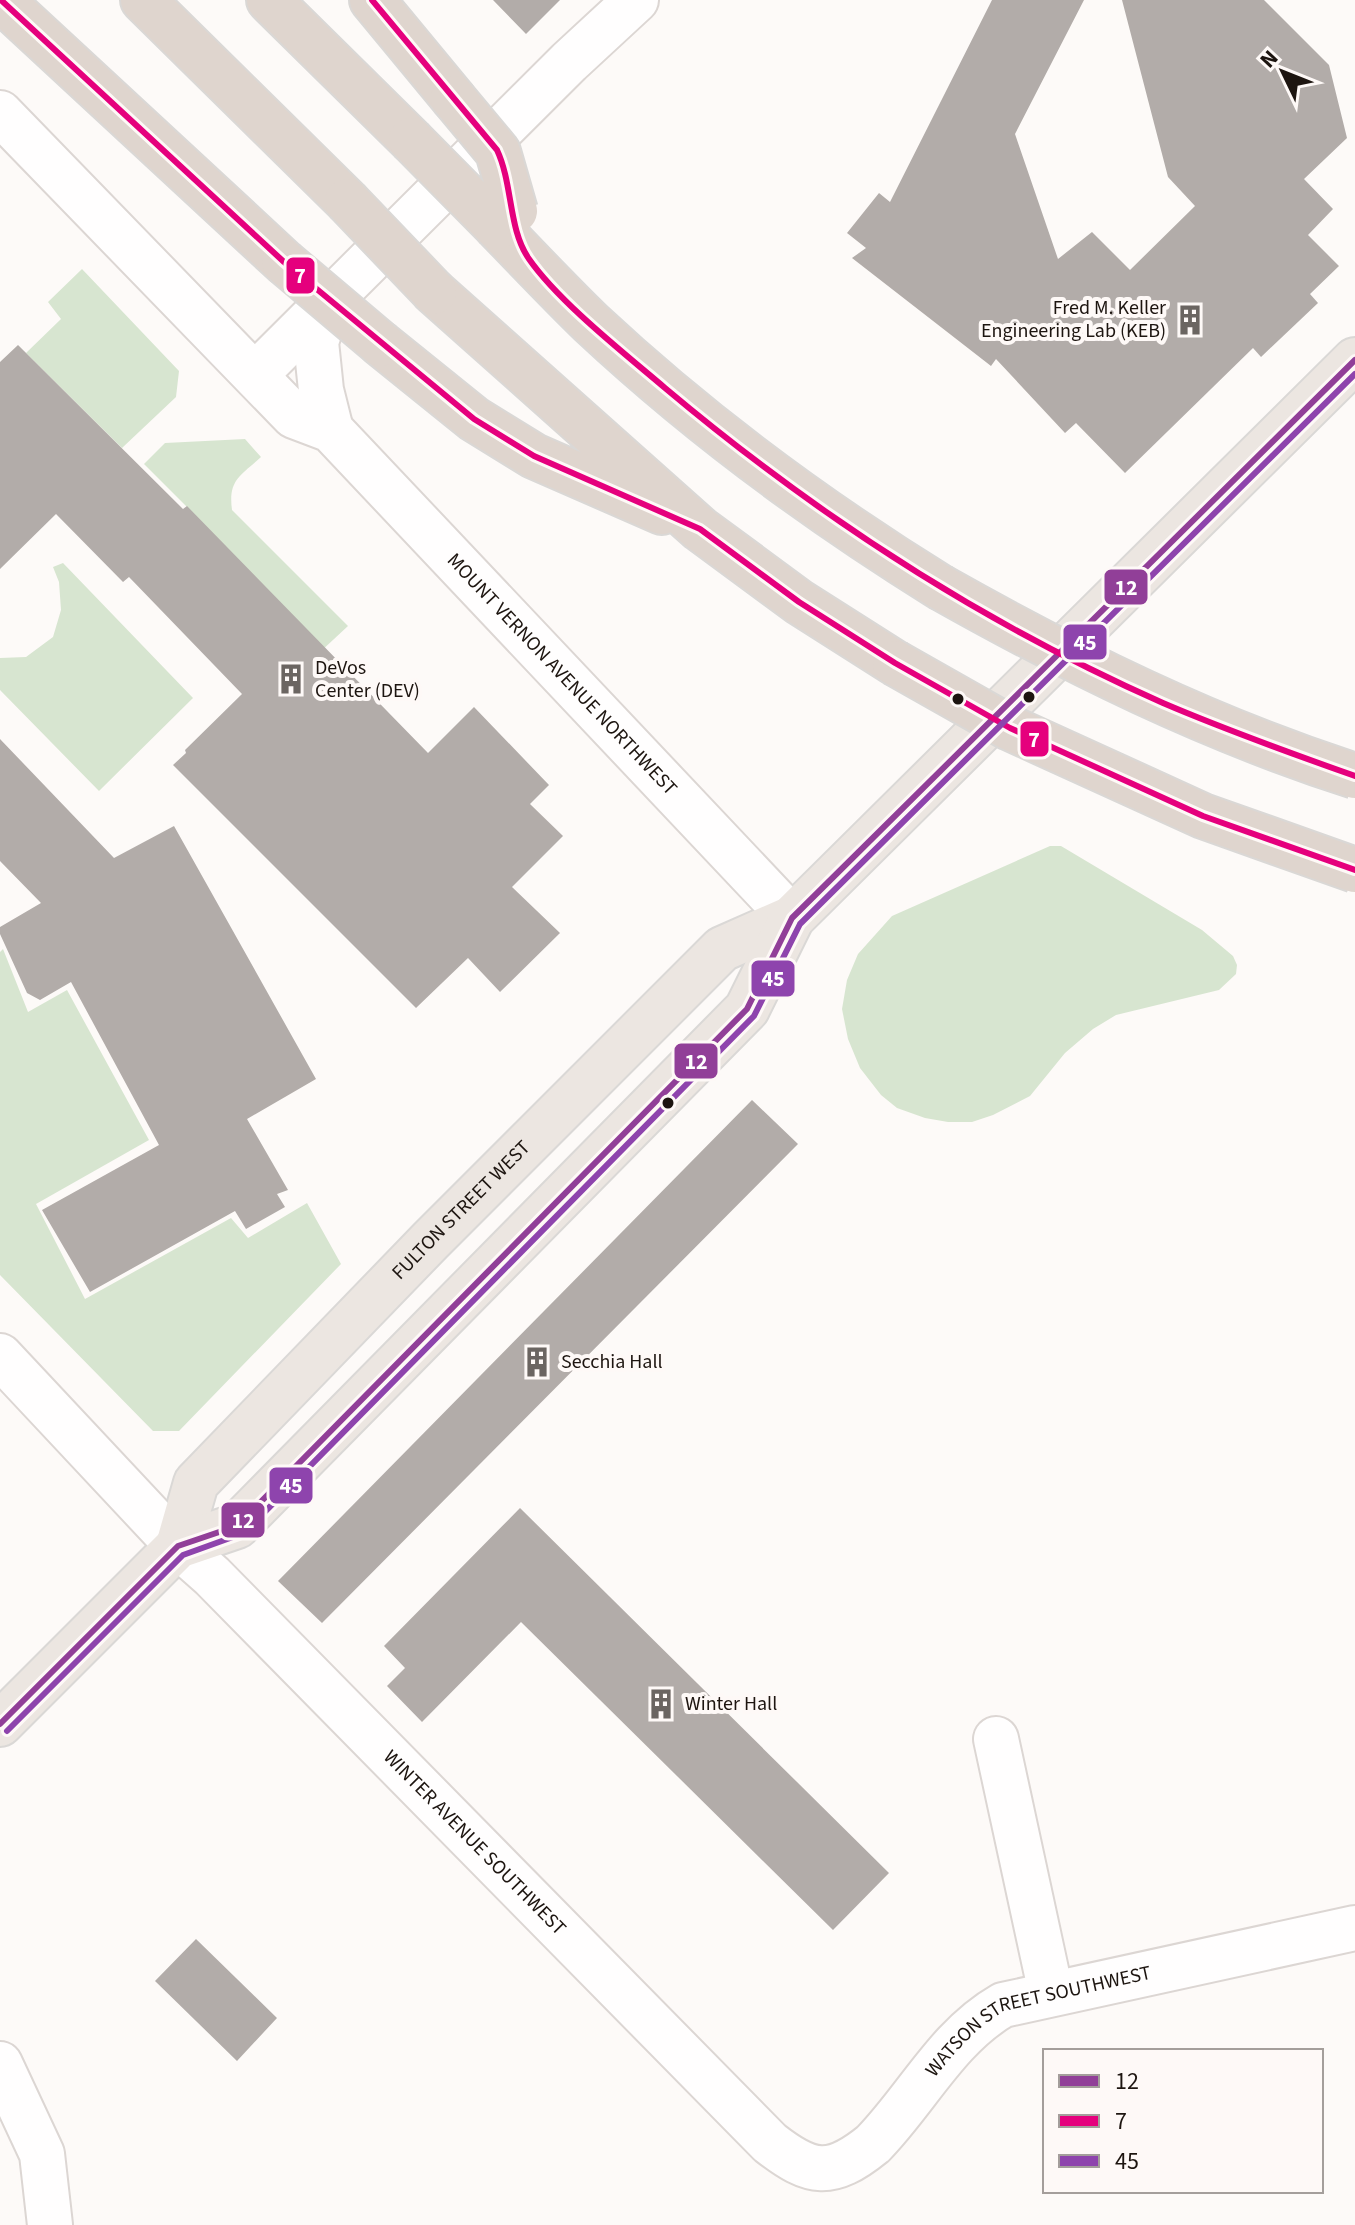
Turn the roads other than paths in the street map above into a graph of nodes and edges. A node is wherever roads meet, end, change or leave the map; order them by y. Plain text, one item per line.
1 (1, 0) edge
2 (143, 0) edge
3 (269, 0) edge
4 (372, 0) edge
5 (636, 0) edge
6 (0, 113) edge
7 (506, 219) junction
8 (330, 300) junction
9 (1355, 360) edge
10 (255, 375) junction
11 (331, 430) junction
12 (700, 529) junction
13 (1355, 776) edge
14 (1355, 870) edge
15 (792, 918) junction
16 (0, 1356) edge
17 (178, 1546) junction
18 (0, 1724) edge
19 (996, 1739) dead end
20 (1355, 1928) edge
21 (1051, 1993) junction
22 (0, 2064) edge
23 (770, 2143) joint
24 (50, 2225) edge

1 - 12 highway, bridge
2 - 12 highway, bridge
3 - 7 highway, bridge
4 - 7 highway, bridge
5 - 8 street
6 - 10 street, MOUNT VERNON AVENUE NORTHWEST
7 - 13 highway, bridge
8 - 10 street
8 - 11 street, MOUNT VERNON AVENUE NORTHWEST
9 - 15 main road, FULTON STREET WEST
10 - 11 street, MOUNT VERNON AVENUE NORTHWEST
11 - 15 street, MOUNT VERNON AVENUE NORTHWEST
12 - 14 highway, bridge
15 - 17 main road, FULTON STREET WEST
15 - 17 main road, FULTON STREET WEST
16 - 17 street, WINTER AVENUE SOUTHWEST
17 - 18 main road, FULTON STREET WEST
17 - 23 street, WINTER AVENUE SOUTHWEST
19 - 21 street
20 - 21 street, WATSON STREET SOUTHWEST
21 - 23 street, WATSON STREET SOUTHWEST
22 - 24 street

